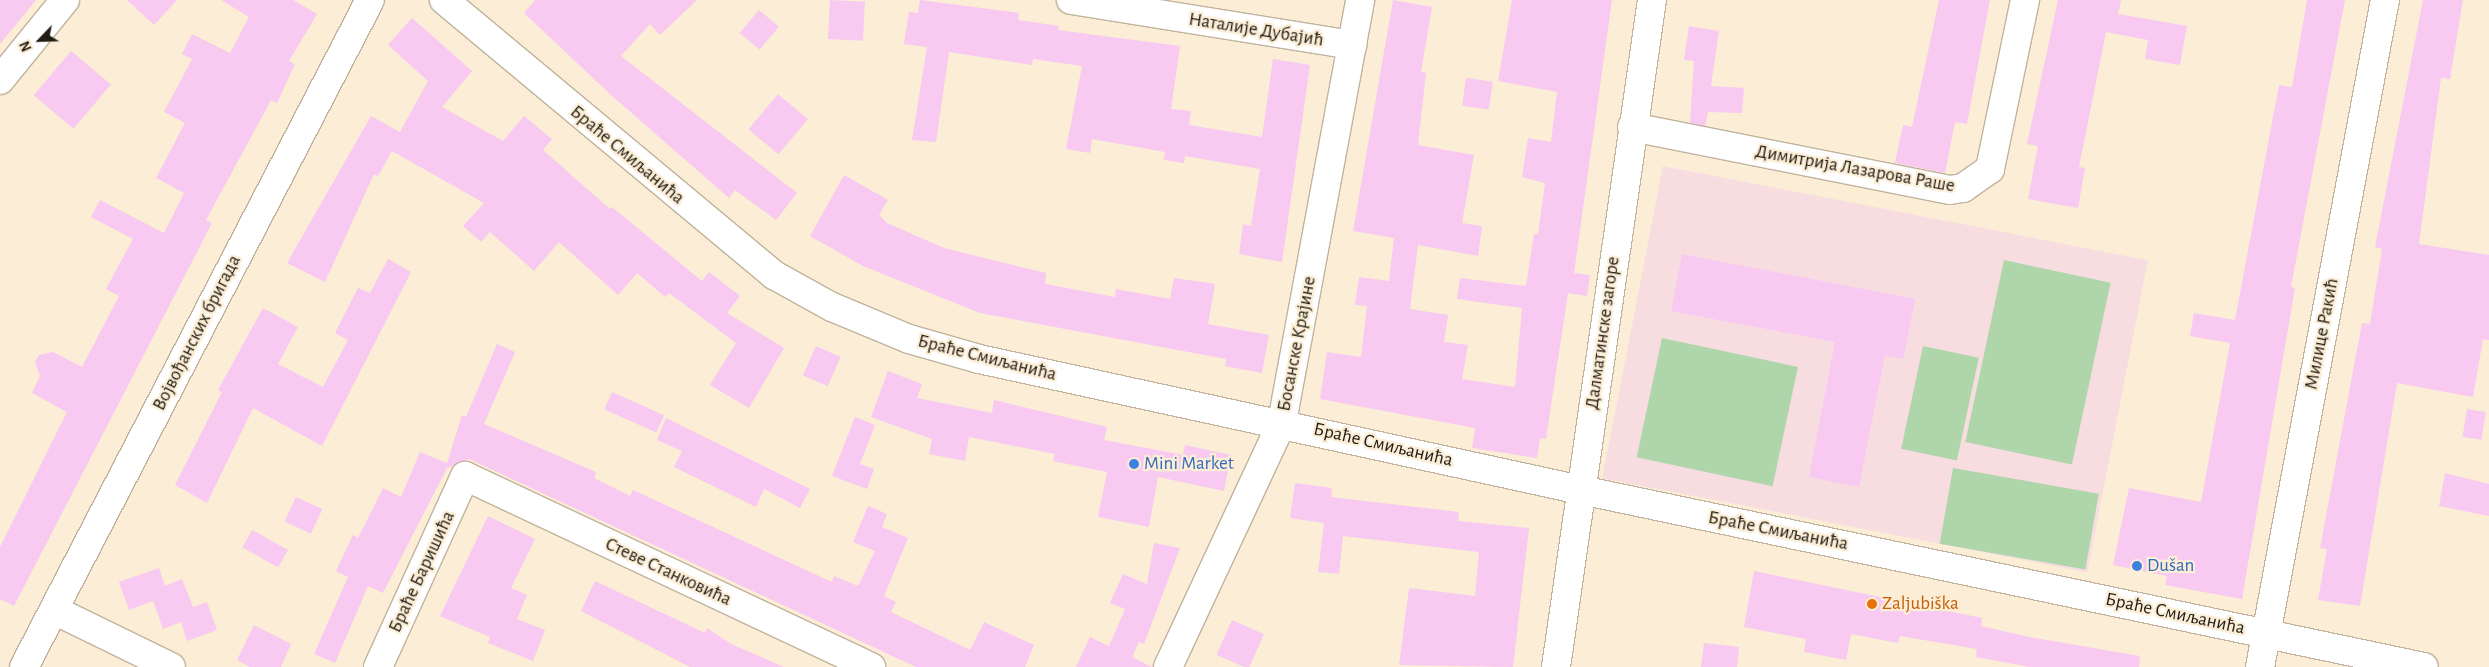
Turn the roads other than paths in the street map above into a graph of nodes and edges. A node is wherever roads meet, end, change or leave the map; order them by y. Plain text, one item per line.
1 (65, 0) edge
2 (370, 0) edge
3 (444, 0) edge
4 (1071, 0) edge
5 (1360, 0) edge
6 (1652, 0) edge
7 (2025, 0) edge
8 (2385, 0) edge
9 (1352, 45) junction
10 (0, 80) edge
11 (1632, 127) junction
12 (1282, 422) junction
13 (465, 476) joint
14 (1581, 490) junction
15 (54, 610) junction
16 (2266, 633) junction
17 (24, 667) edge
18 (171, 667) edge
19 (378, 667) edge
20 (871, 667) edge
21 (1168, 667) edge
22 (1556, 667) edge
23 (2260, 667) edge
24 (2424, 667) edge

1 - 10 street
2 - 15 street, Војвођанских бригада
3 - 12 street, Браће Смиљанића
4 - 9 street, Наталије Дубајић
5 - 9 street, Босанске Крајине
6 - 11 street, Далматинске загоре
7 - 11 street, Димитрија Лазарова Раше
8 - 16 street, Милице Ракић
9 - 12 street, Босанске Крајине
11 - 14 street, Далматинске загоре
12 - 14 street, Браће Смиљанића
12 - 21 street, Босанске Крајине
13 - 19 street, Браће Баришића
13 - 20 street, Стеве Станковића
14 - 16 street, Браће Смиљанића
14 - 22 street, Далматинске загоре
15 - 17 street, Војвођанских бригада
15 - 18 street
16 - 23 street, Милице Ракић
16 - 24 street, Браће Смиљанића

